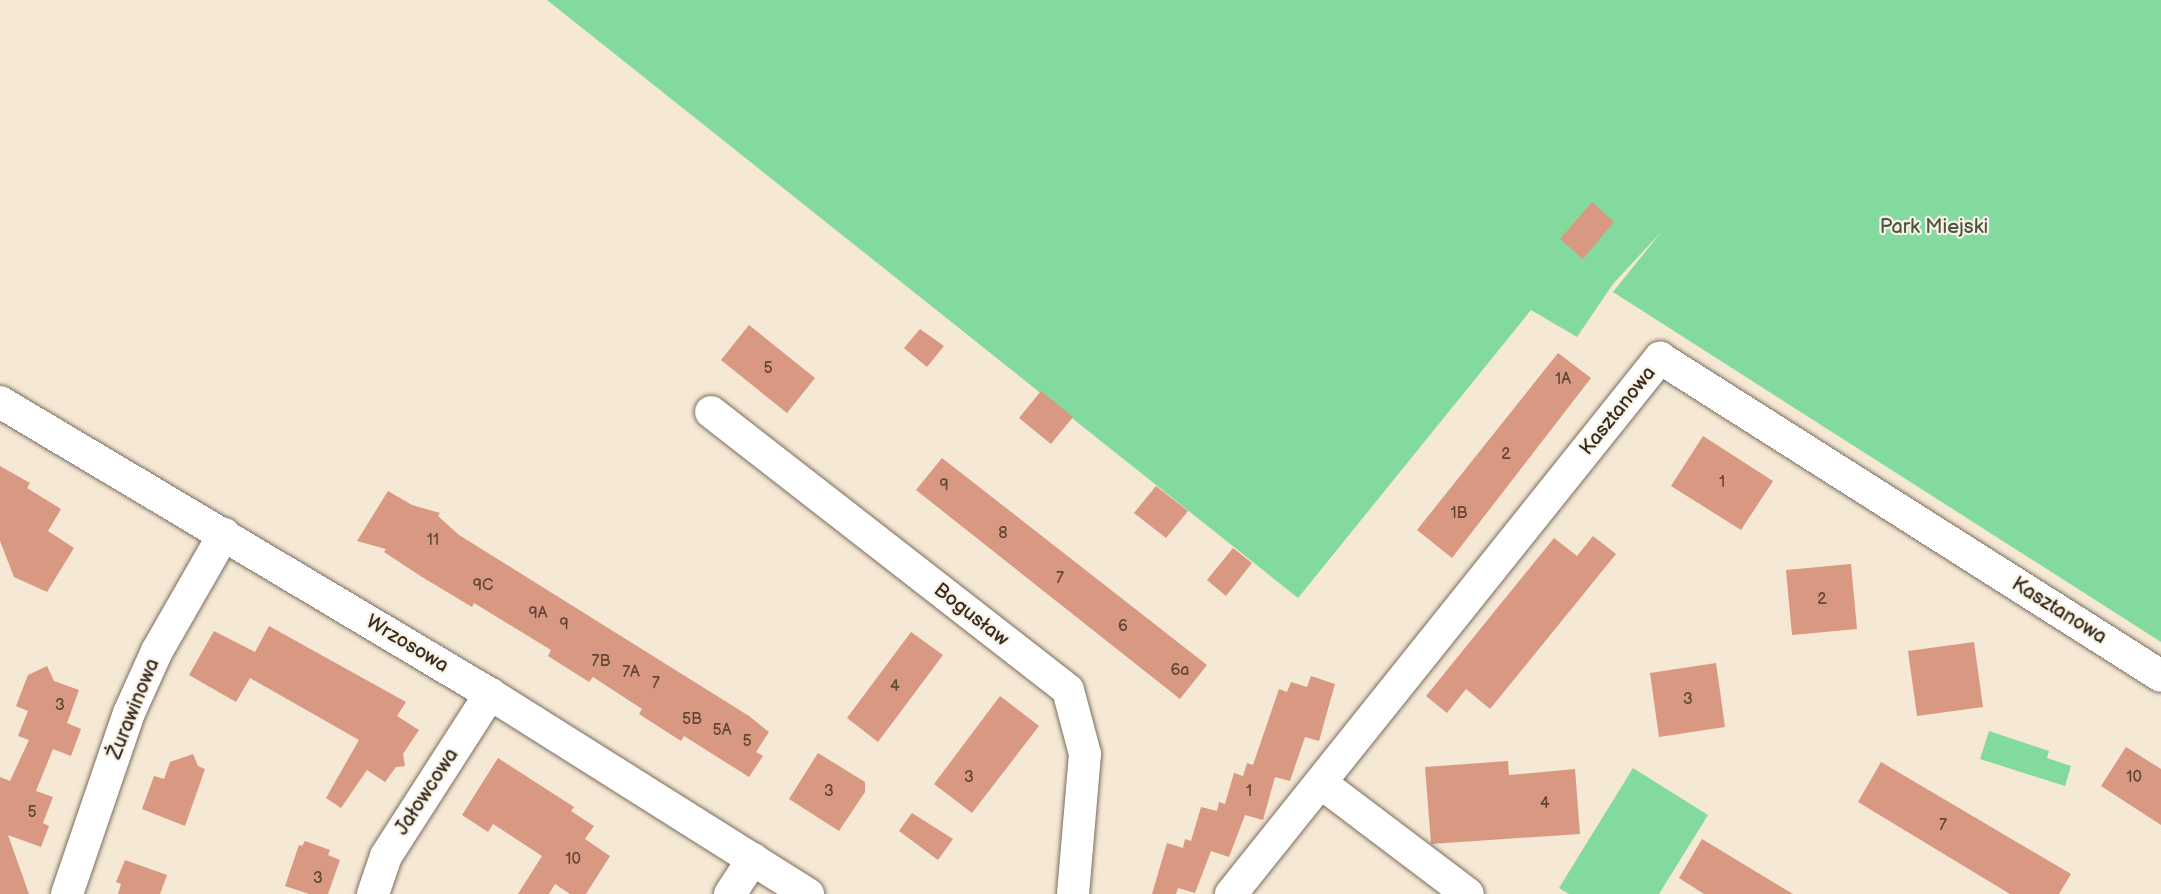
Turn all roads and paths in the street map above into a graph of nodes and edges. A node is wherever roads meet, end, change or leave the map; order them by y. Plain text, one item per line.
1 (0, 402) edge
2 (711, 412) dead end
3 (224, 534) junction
4 (2161, 676) edge
5 (490, 694) junction
6 (1321, 783) junction
7 (753, 859) junction
8 (67, 894) edge
9 (373, 894) edge
10 (730, 894) edge
11 (808, 894) edge
12 (1073, 894) edge
13 (1231, 894) edge
14 (1468, 894) edge

1 - 3 street, Wrzosowa
2 - 12 street, Bogusław
3 - 5 street, Wrzosowa
3 - 8 street, Żurawinowa
4 - 6 street, Kasztanowa
5 - 7 street, Wrzosowa
5 - 9 street, Jałowcowa
6 - 13 street
6 - 14 street
7 - 10 street
7 - 11 street, Wrzosowa

